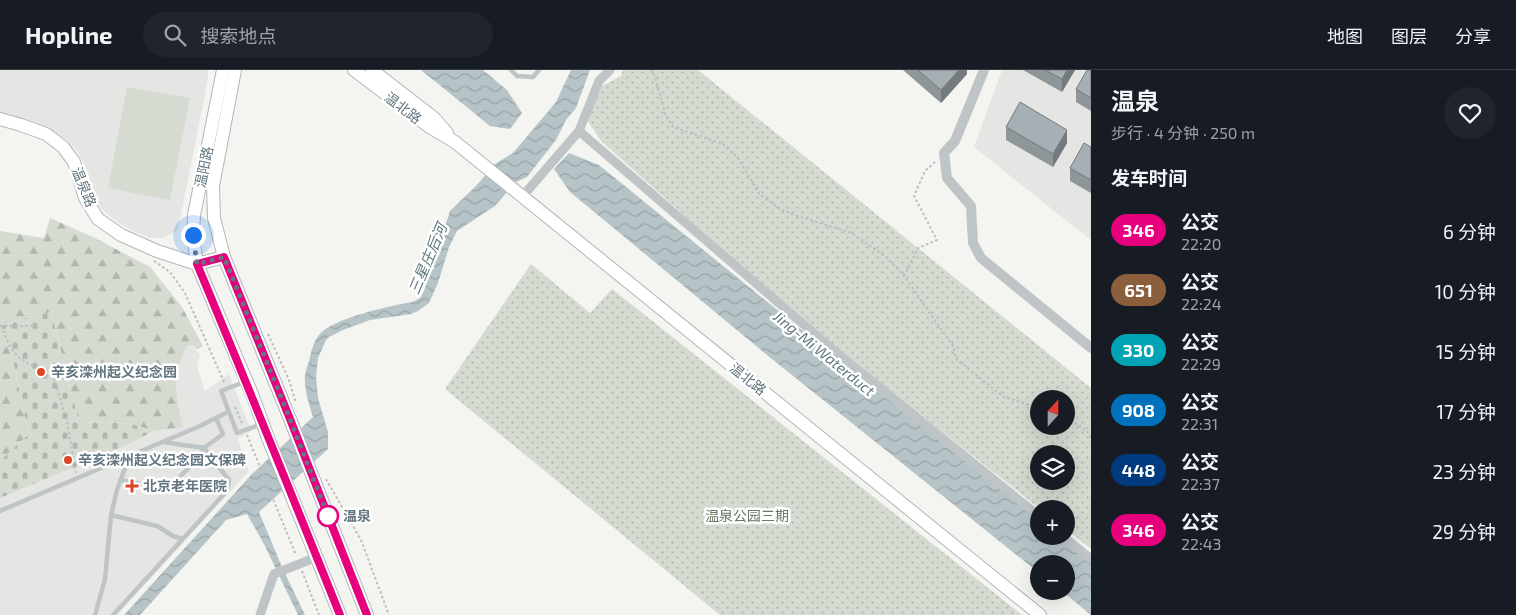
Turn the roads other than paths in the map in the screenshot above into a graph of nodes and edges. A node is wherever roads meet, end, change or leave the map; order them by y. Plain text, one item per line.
1 (223, 70) edge
2 (235, 70) edge
3 (354, 70) edge
4 (372, 70) edge
5 (510, 70) edge
6 (539, 70) edge
7 (610, 70) edge
8 (984, 70) edge
9 (0, 119) edge
10 (579, 131) junction
11 (455, 142) junction
12 (518, 193) junction
13 (224, 257) junction
14 (197, 264) junction
15 (1091, 348) edge
16 (246, 381) junction
17 (228, 412) junction
18 (216, 418) junction
19 (262, 424) junction
20 (163, 442) junction
21 (204, 448) junction
22 (129, 457) junction
23 (120, 480) junction
24 (1030, 509) edge
25 (0, 511) edge
26 (111, 515) junction
27 (182, 539) junction
28 (1074, 545) edge
29 (317, 557) junction
30 (1091, 559) edge
31 (95, 615) edge
32 (113, 615) edge
33 (260, 615) edge
34 (340, 615) edge
35 (367, 615) edge
36 (1040, 615) edge

1 - 14 main road, 温阳路
2 - 13 main road, 温阳路
3 - 11 main road, 温北路
4 - 11 main road, 温北路
5 - 6 lane
7 - 10 street
8 - 15 street
9 - 14 main road, 温泉路
10 - 12 street
10 - 24 street
11 - 12 main road, 温北路
12 - 36 main road, 温北路
13 - 14 main road
13 - 35 main road
14 - 16 main road
16 - 17 lane
16 - 19 main road
17 - 18 lane
17 - 19 lane
18 - 20 lane
18 - 21 lane
19 - 29 main road
20 - 21 lane
20 - 22 lane
21 - 23 lane
21 - 27 lane
22 - 23 lane
22 - 25 lane
23 - 26 lane
26 - 27 lane
26 - 31 lane
27 - 32 lane
28 - 30 street
29 - 33 street
29 - 34 main road

